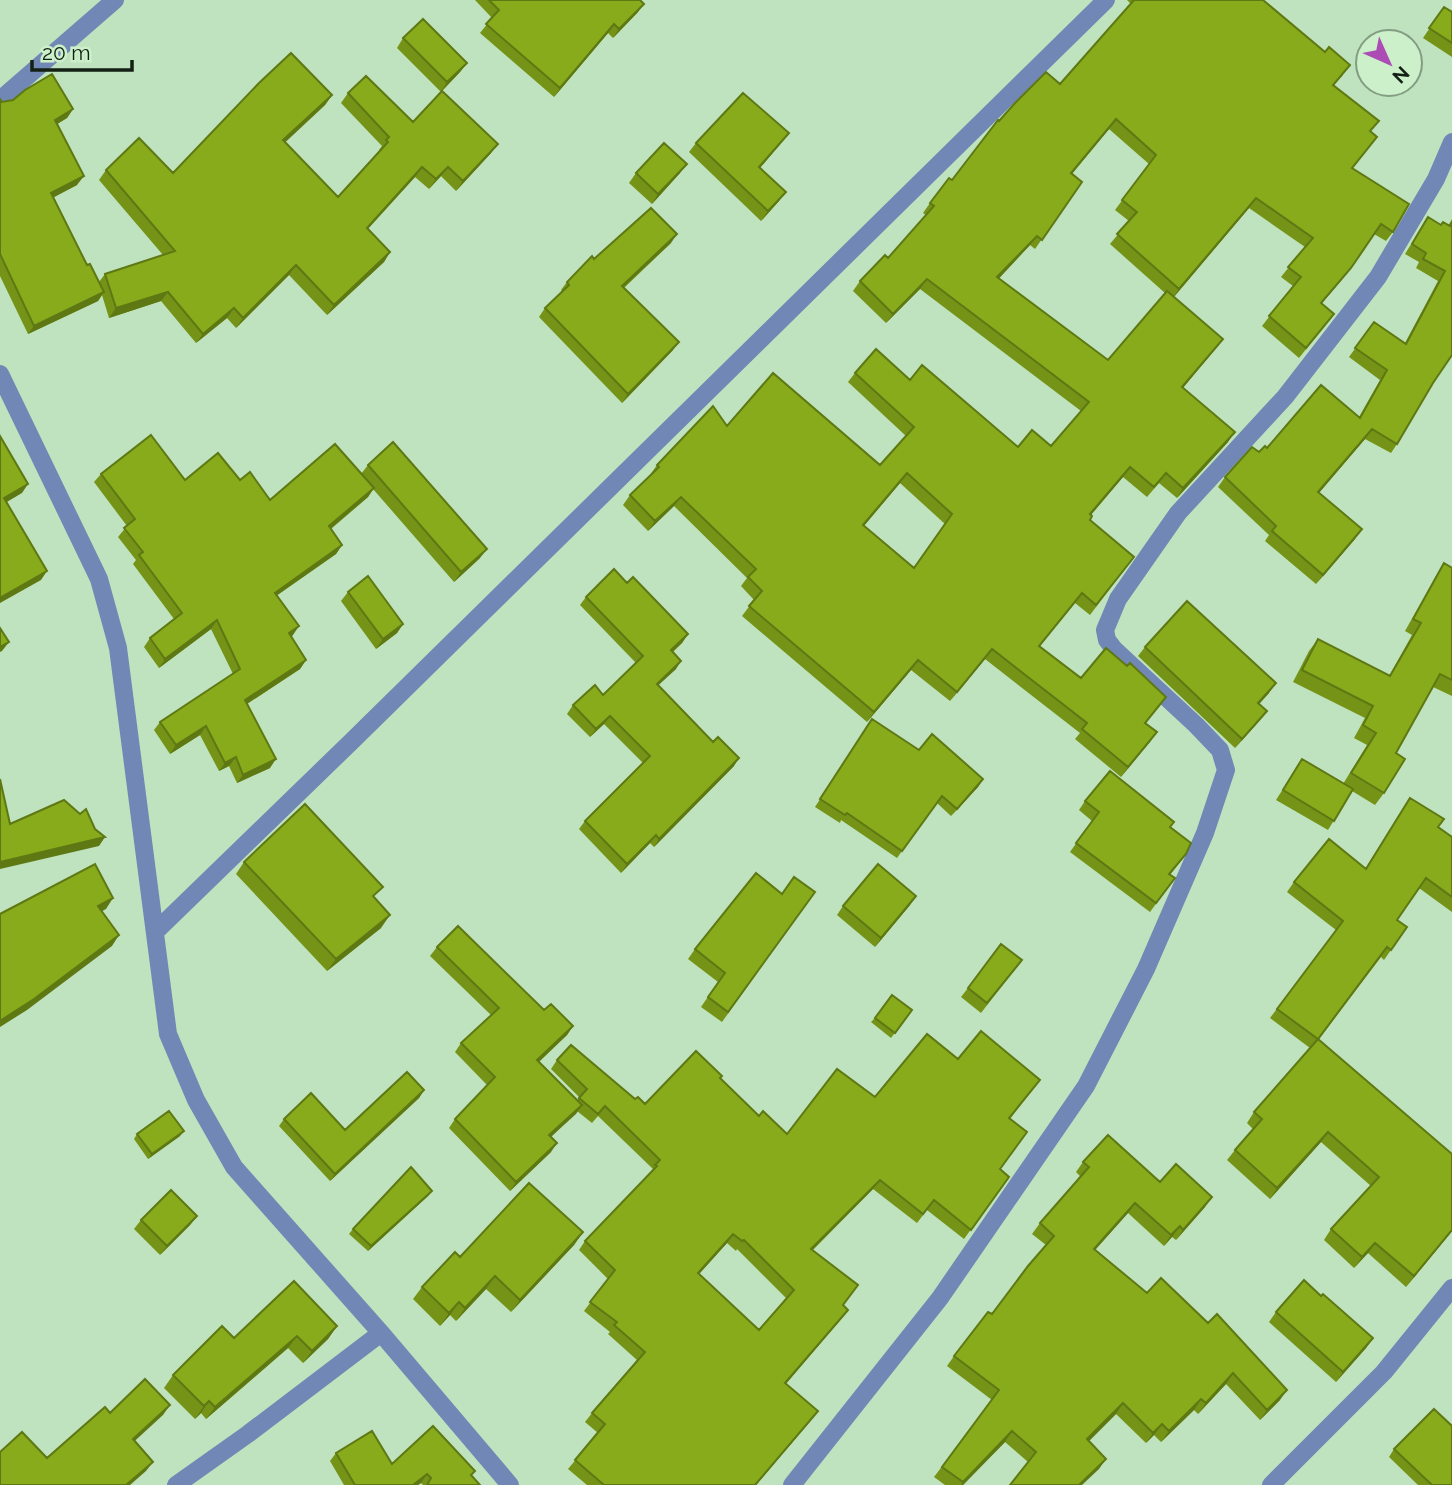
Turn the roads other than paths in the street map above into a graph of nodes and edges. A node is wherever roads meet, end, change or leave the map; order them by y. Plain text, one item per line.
1 (115, 0) edge
2 (1106, 0) edge
3 (0, 100) edge
4 (1452, 142) edge
5 (2, 383) edge
6 (155, 932) junction
7 (1452, 1288) edge
8 (381, 1333) junction
9 (176, 1485) edge
10 (510, 1485) edge
11 (792, 1485) edge
12 (1271, 1485) edge

1 - 3 street
2 - 6 street
4 - 11 street
5 - 6 street
6 - 8 street
7 - 12 street
8 - 9 street
8 - 10 street

